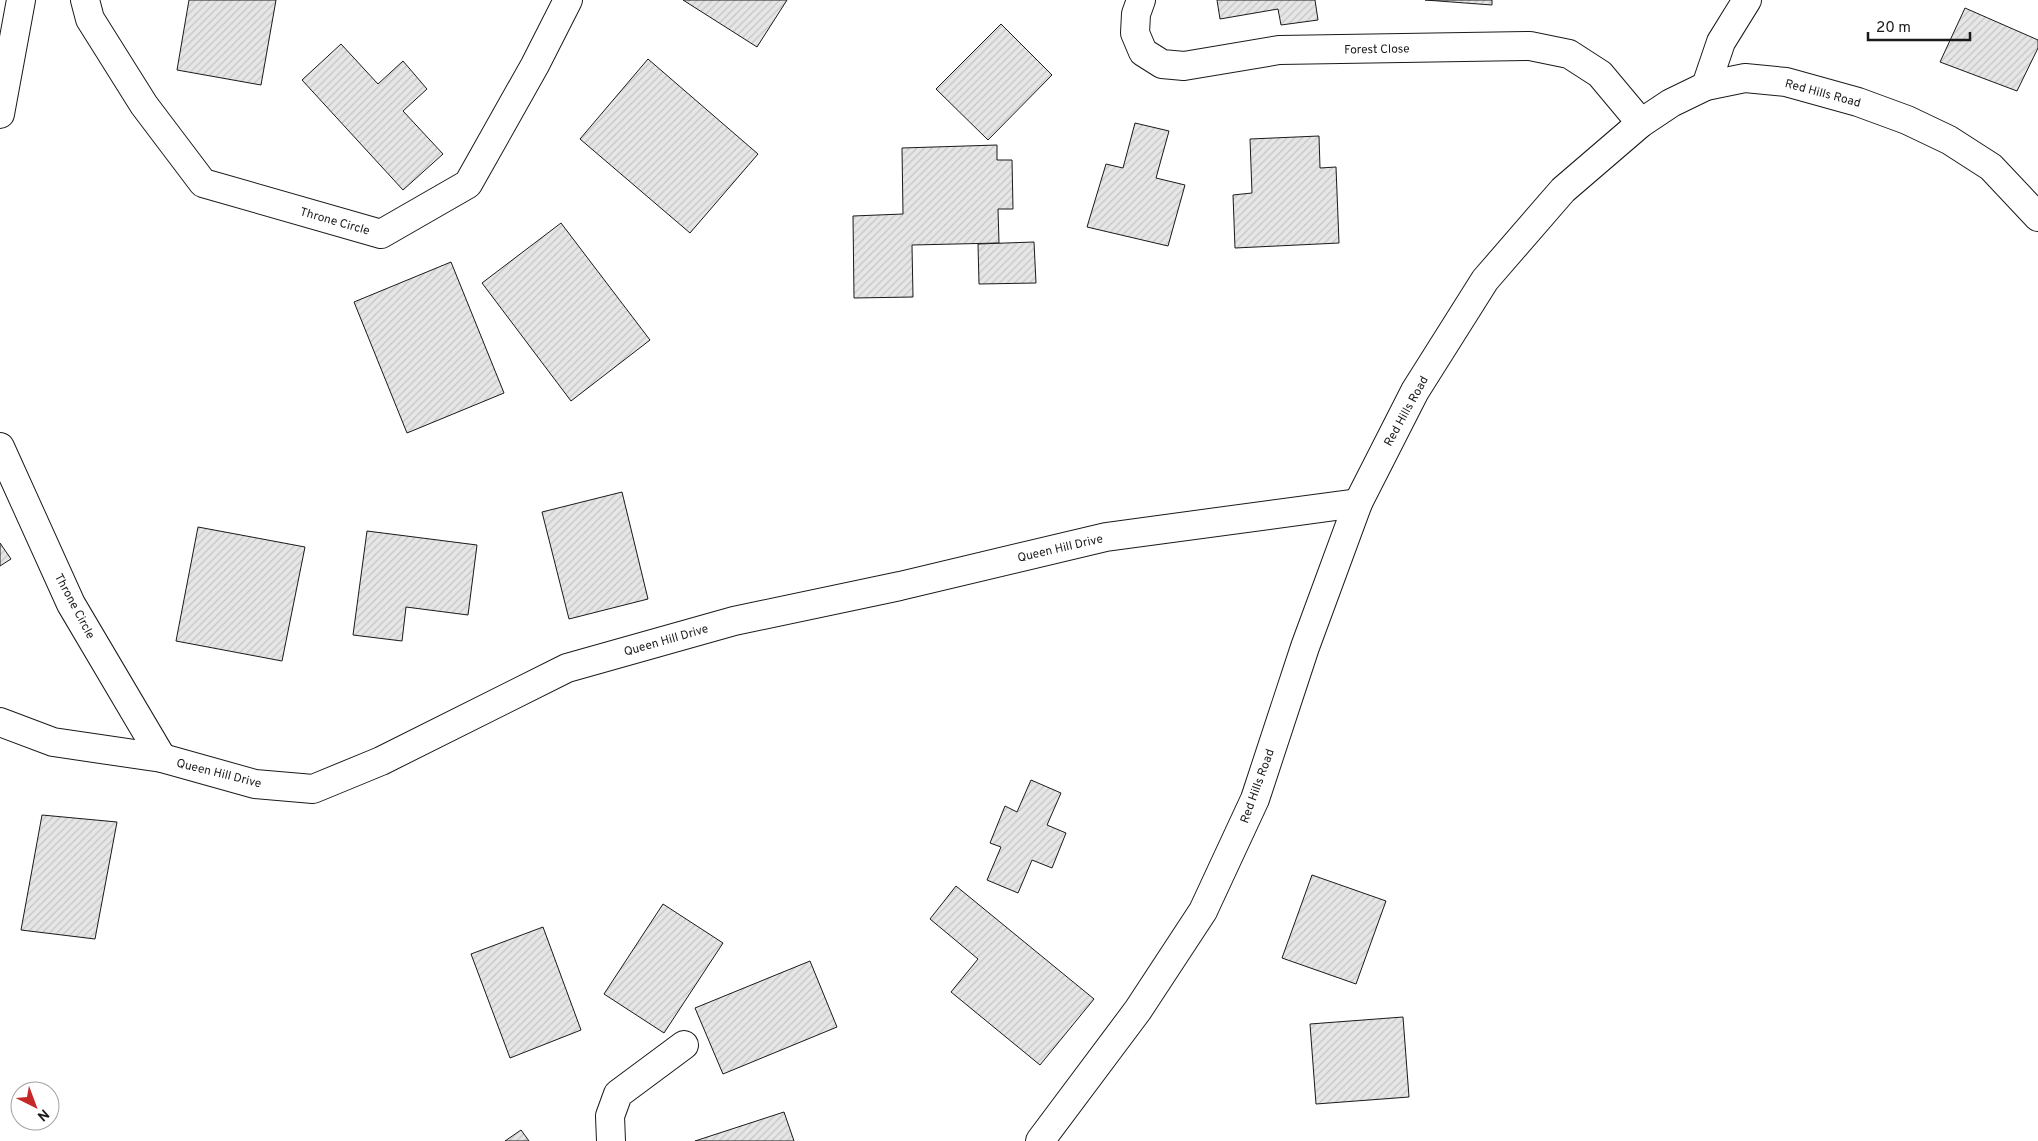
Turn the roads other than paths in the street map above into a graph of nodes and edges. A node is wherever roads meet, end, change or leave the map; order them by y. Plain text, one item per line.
1 (21, 0) edge
2 (85, 0) edge
3 (568, 0) edge
4 (1141, 0) edge
5 (1747, 0) edge
6 (1706, 86) junction
7 (0, 114) edge
8 (1641, 123) junction
9 (2038, 217) edge
10 (0, 447) edge
11 (1358, 503) junction
12 (0, 722) edge
13 (162, 758) junction
14 (684, 1045) dead end
15 (611, 1141) edge
16 (1040, 1141) edge

1 - 7 street
2 - 3 street, Throne Circle
4 - 8 street, Forest Close
5 - 6 street
6 - 8 street, Red Hills Road
6 - 9 street, Red Hills Road
8 - 11 street, Red Hills Road
10 - 13 street, Throne Circle
11 - 13 street, Queen Hill Drive
11 - 16 street, Red Hills Road
12 - 13 street, Queen Hill Drive
14 - 15 street

